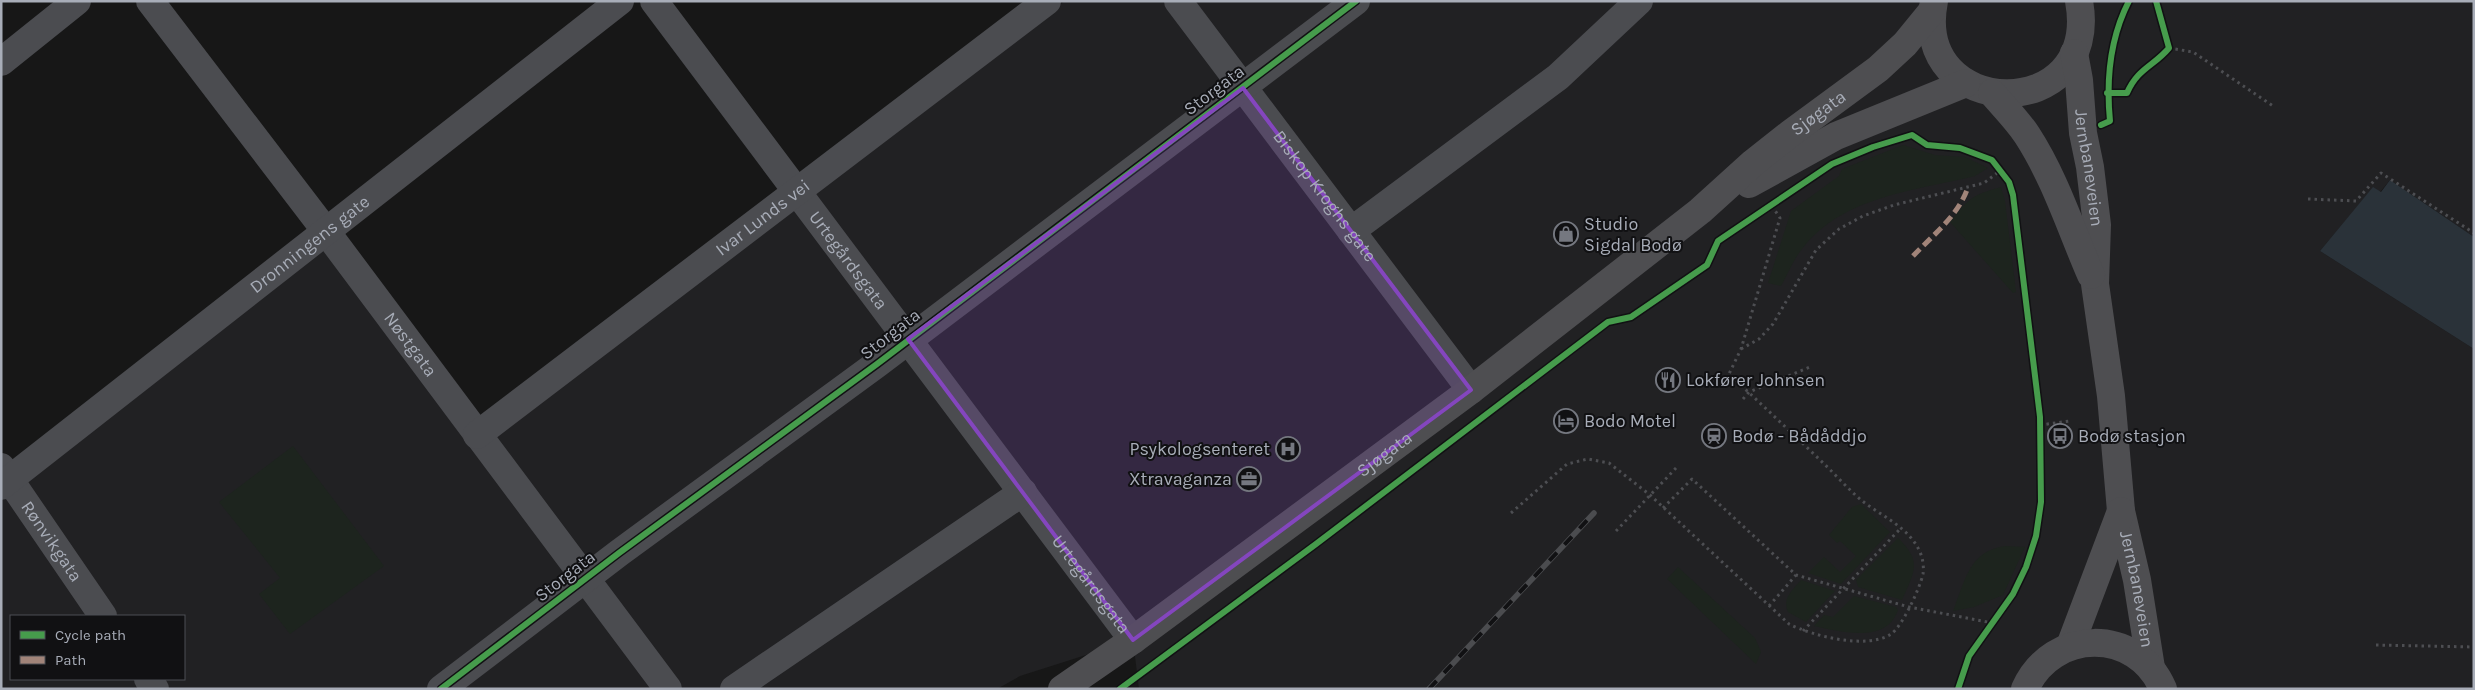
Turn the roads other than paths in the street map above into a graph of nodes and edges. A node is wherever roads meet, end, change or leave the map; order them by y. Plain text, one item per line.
1 (77, 1) edge
2 (150, 1) edge
3 (620, 1) edge
4 (654, 1) edge
5 (1047, 1) edge
6 (1178, 1) edge
7 (1356, 1) edge
8 (1639, 1) edge
9 (1933, 6) edge
10 (2084, 6) edge
11 (2074, 53) junction
12 (1, 62) edge
13 (1966, 83) junction
14 (1243, 88) junction
15 (1992, 93) junction
16 (797, 191) junction
17 (1700, 212) junction
18 (325, 230) junction
19 (1351, 231) junction
20 (2095, 284) junction
21 (908, 339) junction
22 (1471, 390) junction
23 (478, 435) junction
24 (4, 478) edge
25 (1023, 492) junction
26 (2121, 511) junction
27 (586, 580) junction
28 (102, 615) edge
29 (1133, 640) junction
30 (2070, 646) junction
31 (2157, 678) edge
32 (441, 689) edge
33 (668, 689) edge
34 (734, 689) edge
35 (1062, 689) edge
36 (2025, 689) edge

1 - 12 street
2 - 18 street, Nøstgata
3 - 18 street, Dronningens gate
4 - 16 street, Urtegårdsgata
5 - 16 street, Ivar Lunds vei
6 - 14 street, Biskop Kroghs gate
7 - 14 street, Storgata
8 - 19 street
9 - 13 highway, Sjøgata
9 - 17 highway, Sjøgata
10 - 11 highway, Sjøgata
11 - 15 highway, Sjøgata
11 - 20 highway, Jernbaneveien
13 - 15 highway, Sjøgata
13 - 17 highway, Sjøgata
14 - 19 street, Biskop Kroghs gate
14 - 21 street, Storgata
15 - 20 highway, Jernbaneveien
16 - 21 street, Urtegårdsgata
16 - 23 street, Ivar Lunds vei
17 - 22 highway, Sjøgata
18 - 23 street, Nøstgata
18 - 24 street, Dronningens gate
19 - 22 street, Biskop Kroghs gate
20 - 26 highway, Jernbaneveien
21 - 25 street, Urtegårdsgata
21 - 27 street, Storgata
22 - 29 highway, Sjøgata
23 - 27 street, Nøstgata
24 - 28 street, Rønvikgata
25 - 29 street, Urtegårdsgata
25 - 34 street
26 - 30 highway, Jernbaneveien
26 - 31 highway, Jernbaneveien
27 - 32 street, Storgata
27 - 33 street, Nøstgata
29 - 35 highway, Sjøgata
30 - 31 highway, Jernbaneveien
30 - 36 highway, Jernbaneveien

